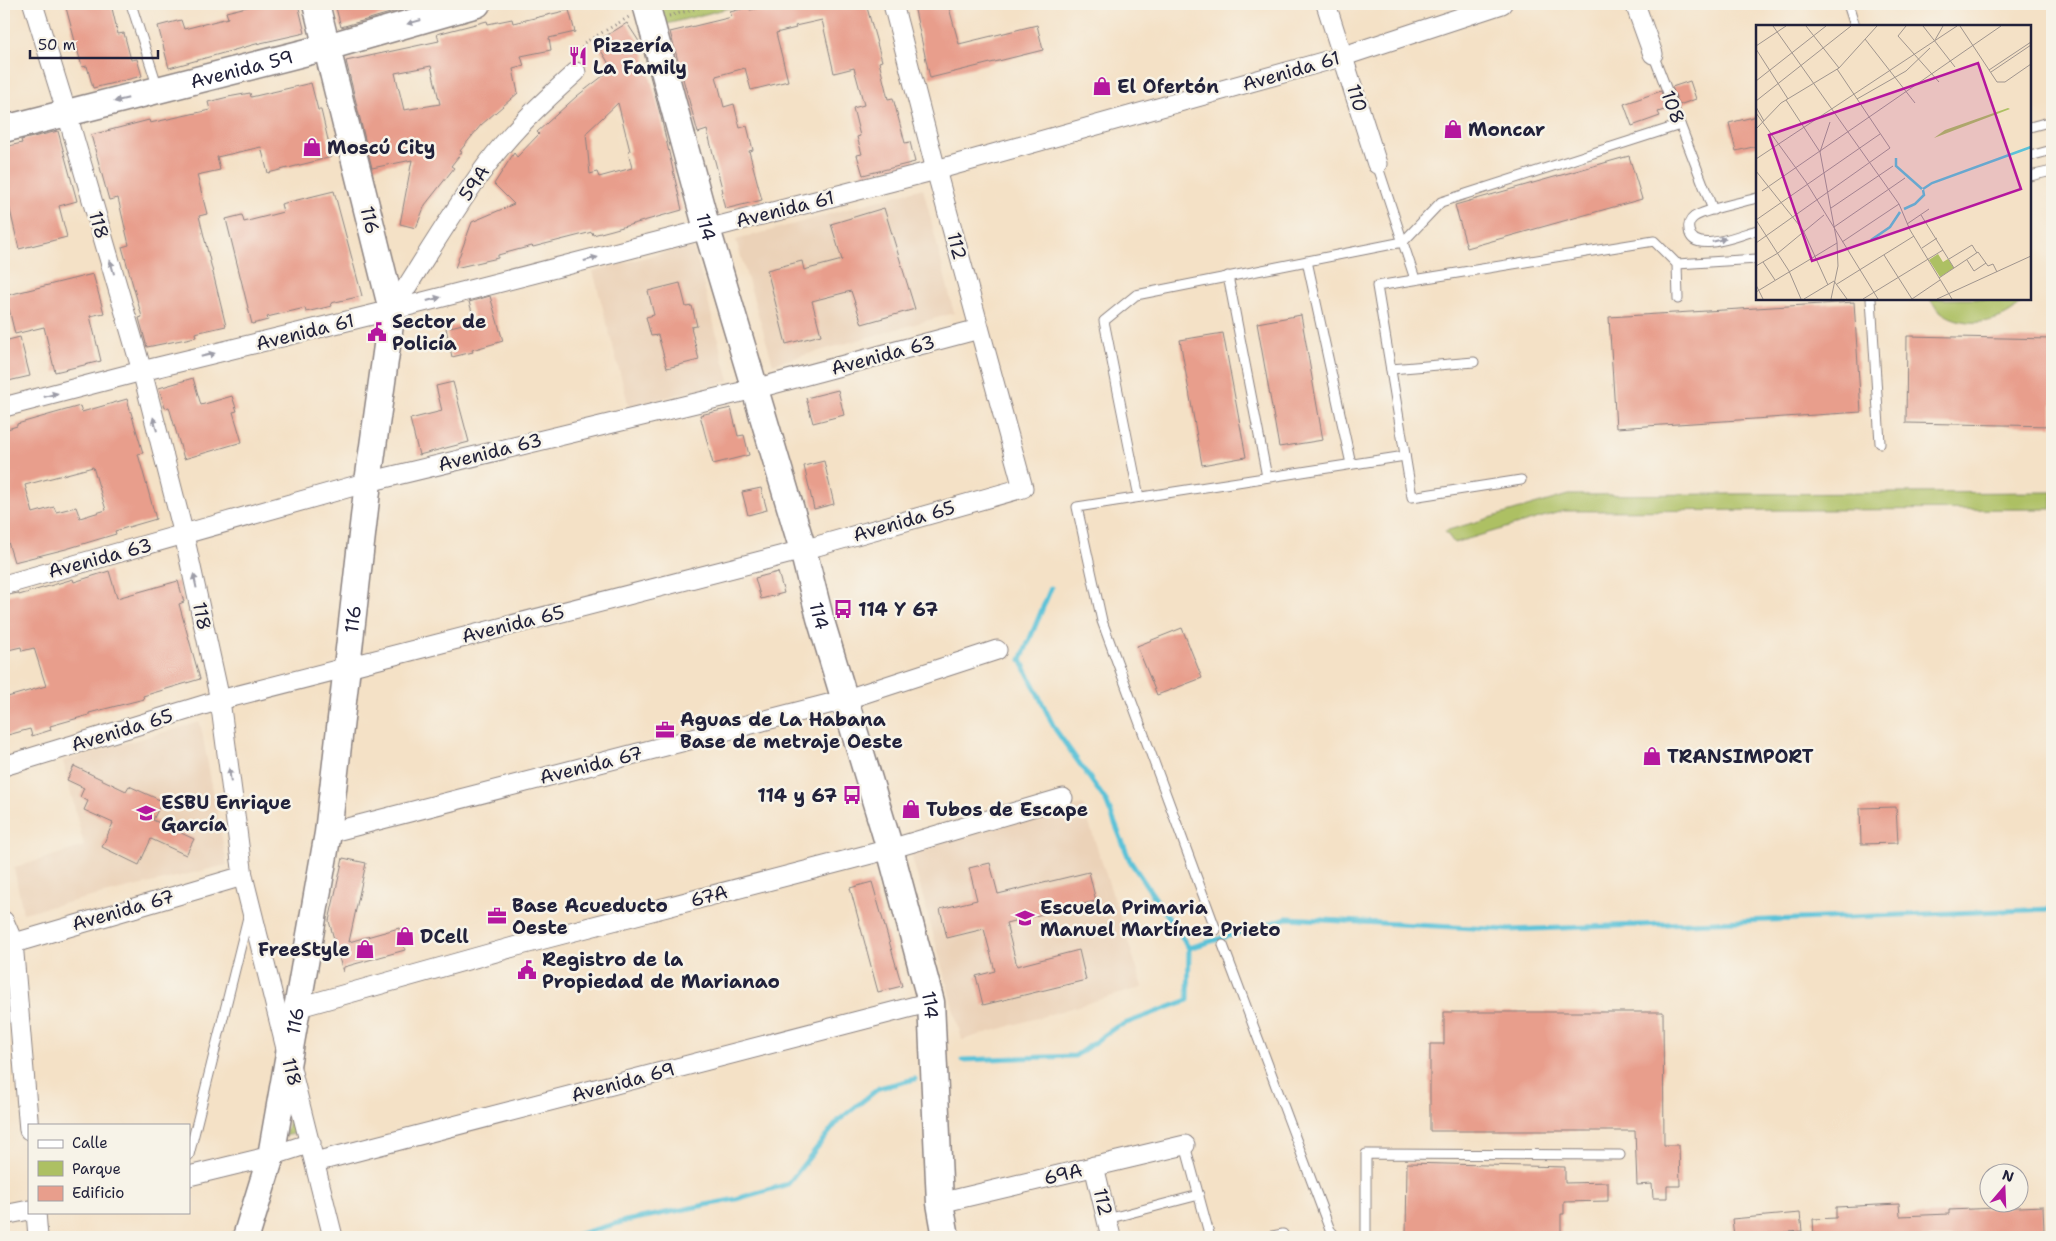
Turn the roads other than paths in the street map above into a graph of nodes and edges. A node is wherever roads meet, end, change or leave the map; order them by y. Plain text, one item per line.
1 (33, 4) edge
2 (131, 4) edge
3 (316, 4) edge
4 (478, 4) edge
5 (893, 4) edge
6 (1326, 4) edge
7 (1502, 4) edge
8 (1635, 4) edge
9 (1848, 4) edge
10 (648, 10) edge
11 (1855, 25) edge
12 (327, 47) junction
13 (1653, 54) joint
14 (1344, 56) junction
15 (576, 72) road end
16 (159, 90) junction
17 (67, 114) junction
18 (2052, 121) edge
19 (1680, 125) junction
20 (2031, 127) edge
21 (4, 129) edge
22 (2052, 150) edge
23 (2031, 156) edge
24 (1377, 164) joint
25 (936, 170) junction
26 (2052, 170) edge
27 (2031, 176) edge
28 (1756, 198) edge
29 (1713, 210) junction
30 (707, 229) junction
31 (1756, 230) edge
32 (1403, 242) junction
33 (1756, 259) edge
34 (1307, 261) junction
35 (1677, 264) junction
36 (1228, 276) junction
37 (1415, 279) junction
38 (1678, 299) dead end
39 (1871, 300) edge
40 (392, 310) junction
41 (979, 329) junction
42 (1474, 362) dead end
43 (1391, 369) junction
44 (142, 372) junction
45 (754, 389) junction
46 (4, 408) edge
47 (1880, 442) dead end
48 (1405, 456) junction
49 (1352, 464) junction
50 (1267, 477) junction
51 (1521, 480) dead end
52 (368, 482) junction
53 (1024, 488) joint
54 (1139, 497) junction
55 (184, 535) junction
56 (803, 550) junction
57 (4, 585) edge
58 (997, 650) dead end
59 (347, 667) junction
60 (220, 700) junction
61 (844, 700) junction
62 (4, 766) edge
63 (1063, 798) dead end
64 (328, 833) junction
65 (890, 849) junction
66 (243, 876) junction
67 (251, 907) junction
68 (4, 921) edge
69 (1216, 930) dead end
70 (8, 944) edge
71 (1222, 945) dead end
72 (931, 1002) junction
73 (296, 1008) junction
74 (288, 1057) junction
75 (28, 1124) edge
76 (311, 1143) junction
77 (1185, 1145) joint
78 (190, 1151) edge
79 (271, 1156) junction
80 (1620, 1156) dead end
81 (315, 1162) junction
82 (1094, 1166) junction
83 (190, 1176) edge
84 (1199, 1195) junction
85 (940, 1203) junction
86 (28, 1210) edge
87 (36, 1214) edge
88 (4, 1216) edge
89 (1107, 1219) junction
90 (1283, 1234) dead end
91 (38, 1237) edge
92 (246, 1237) edge
93 (333, 1237) edge
94 (946, 1237) edge
95 (1111, 1237) edge
96 (1210, 1237) edge
97 (1267, 1237) edge
98 (1336, 1237) edge
99 (1366, 1237) edge

1 - 17 street, 118
2 - 16 lane
3 - 12 street, 116
4 -> 12 street, Avenida 59
5 - 25 street, 112
6 - 14 street, 110
7 - 14 street, Avenida 61
8 - 13 street, 108
9 - 11 lane
10 - 30 street, 114
12 - 16 street, Avenida 59
12 - 40 street, 116
13 - 19 lane, 108
14 - 24 street, 110
14 - 25 street, Avenida 61
15 - 40 street, 59A
16 -> 17 street, Avenida 59
17 - 21 street, Avenida 59
44 -> 17 street, 118
18 - 20 lane
19 - 29 lane, 108
19 - 32 lane
22 - 23 lane
24 - 32 lane
25 - 30 street, Avenida 61
25 - 41 street, 112
26 - 27 lane
28 - 29 lane
29 -> 31 lane
40 -> 30 street, Avenida 61
30 - 45 street, 114
32 - 34 lane
32 - 37 lane
33 - 35 lane
34 - 36 lane
34 - 49 lane
35 - 37 lane
35 - 38 lane
36 - 50 lane
36 - 54 lane
37 - 43 lane
39 - 47 lane
44 -> 40 street, Avenida 61
40 - 52 street, 116
41 - 45 street, Avenida 63
41 - 53 street, 112
42 - 43 lane
43 - 48 lane
46 -> 44 street, Avenida 61
55 -> 44 street, 118
45 - 52 street, Avenida 63
45 - 56 street, 114
48 - 49 lane
48 - 51 lane
49 - 50 lane
50 - 54 lane
52 - 55 street, Avenida 63
52 - 59 street, 116
53 - 56 street, Avenida 65
54 - 69 lane
55 - 57 street, Avenida 63
60 -> 55 street, 118
56 - 59 street, Avenida 65
56 - 61 street, 114
58 - 61 street, Avenida 67
59 - 60 street, Avenida 65
59 - 64 street, 116
60 - 62 street, Avenida 65
66 -> 60 street, 118
61 - 64 street, Avenida 67
61 - 65 street, 114
63 - 65 street, 67A
64 - 73 street, 116
65 - 72 street, 114
65 - 73 street, 67A
66 - 67 street, 118
66 - 70 street, Avenida 67
67 - 74 street, 118
67 - 78 lane
68 - 70 street
70 - 75 street
71 - 98 lane
72 - 81 street, Avenida 69
72 - 85 street, 114
73 - 74 street, 116
74 - 76 street, 118
74 - 79 street, 116
76 - 79 street
76 - 81 street, 118
77 - 82 street, 69A
77 - 84 lane
79 - 83 street
79 - 92 street, 116
80 - 99 lane
81 - 93 street, 118
82 - 85 street, 69A
82 - 89 street, 112
84 - 89 lane
84 - 96 lane
85 - 94 street, 114
86 - 88 street
87 - 91 street
89 - 95 street, 112
90 - 97 lane

